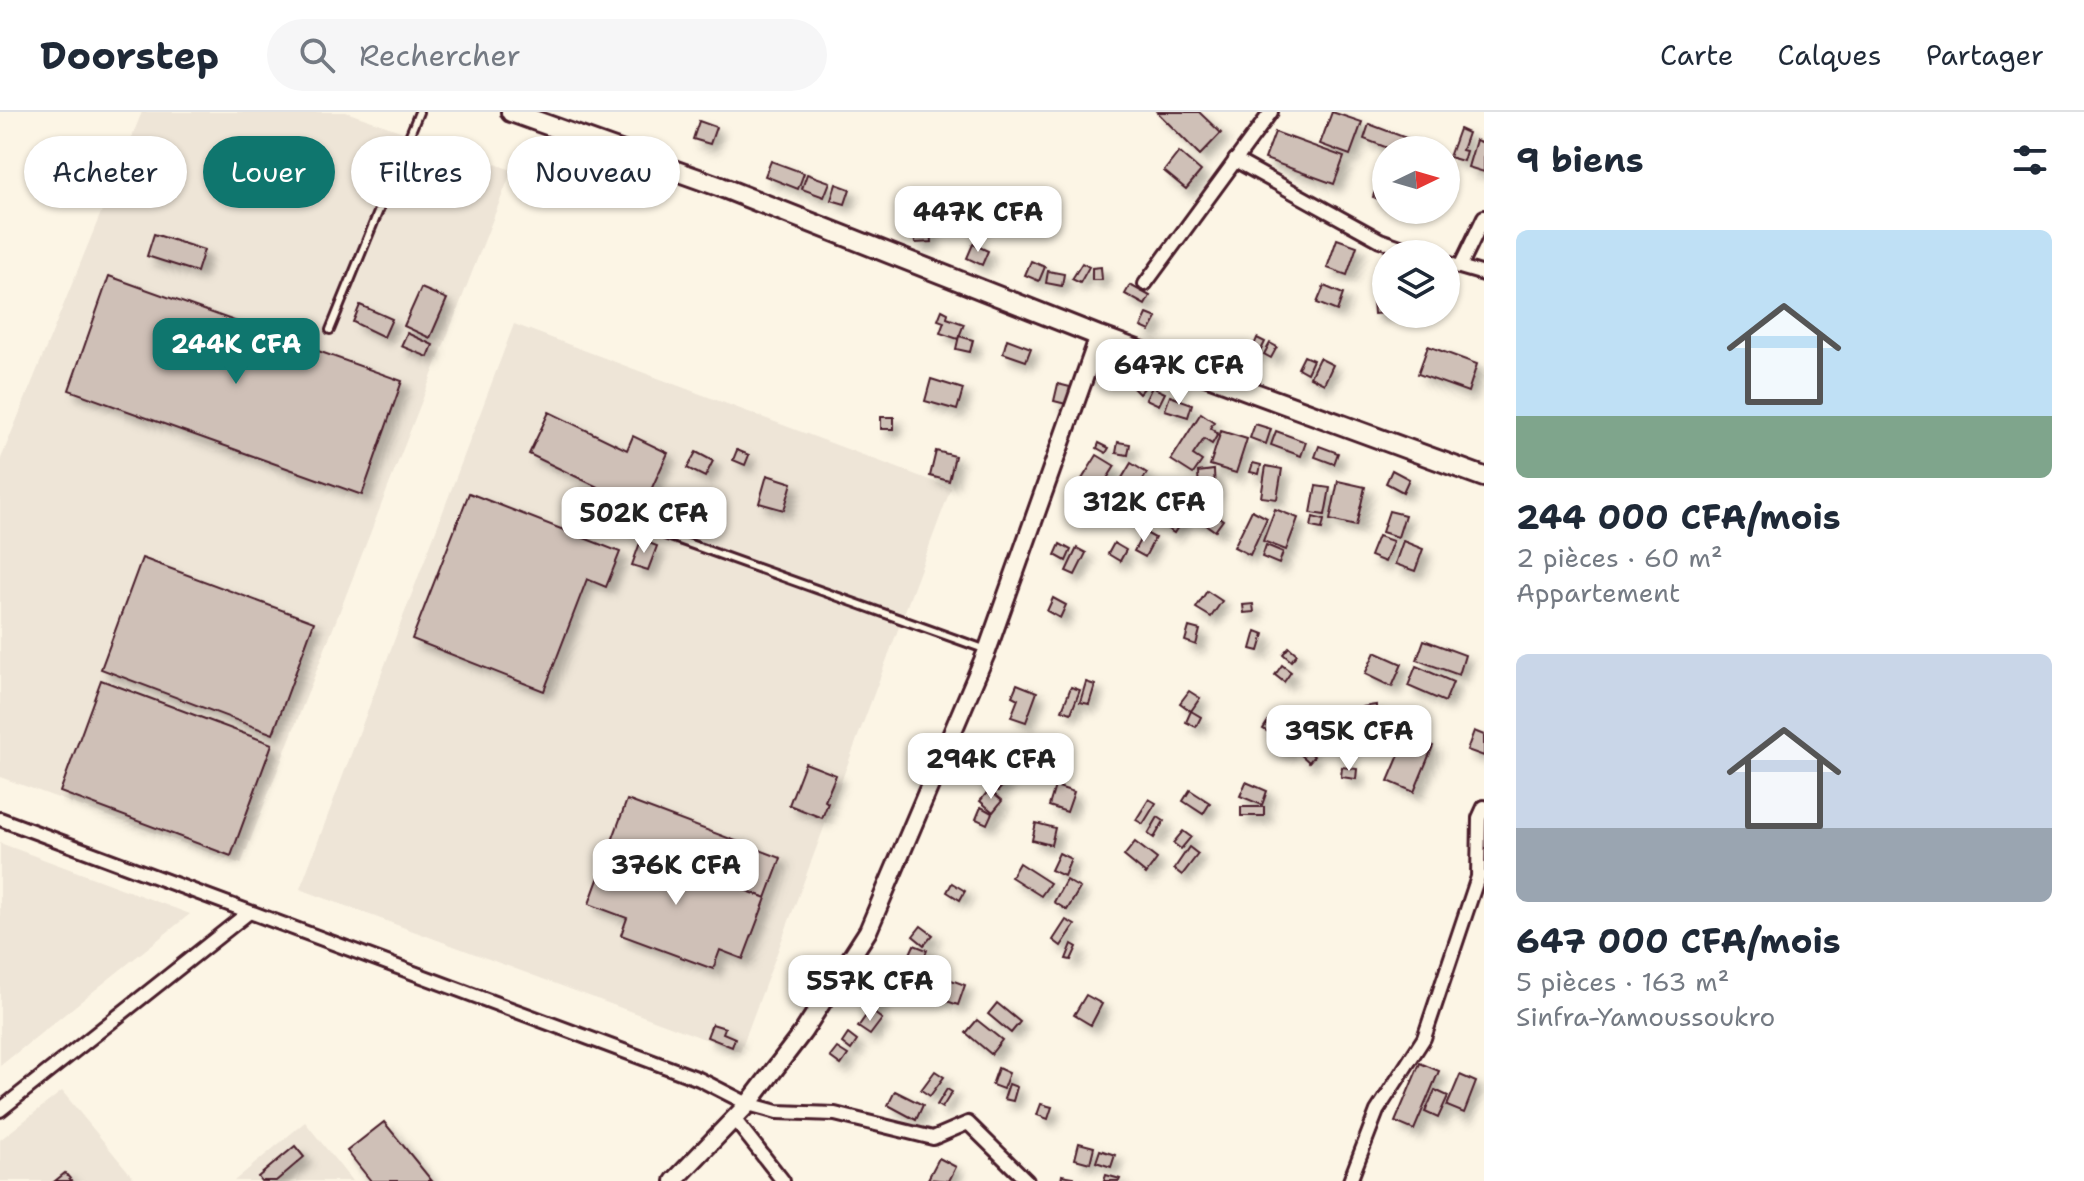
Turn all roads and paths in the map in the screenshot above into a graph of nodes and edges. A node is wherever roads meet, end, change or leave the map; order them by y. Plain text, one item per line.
1 (419, 112) edge
2 (511, 112) edge
3 (1271, 112) edge
4 (1235, 160) junction
5 (1484, 217) edge
6 (1380, 240) edge
7 (1460, 267) joint
8 (1484, 274) edge
9 (1145, 284) dead end
10 (330, 330) dead end
11 (1099, 336) junction
12 (1484, 477) edge
13 (665, 535) dead end
14 (987, 651) junction
15 (1484, 807) edge
16 (0, 819) edge
17 (248, 913) junction
18 (748, 1104) junction
19 (0, 1110) edge
20 (735, 1120) junction
21 (674, 1181) edge
22 (783, 1181) edge
23 (1027, 1181) edge
24 (1350, 1181) edge

1 - 10 lane
2 - 11 main road
3 - 4 street
4 - 6 street
4 - 9 street
5 - 7 street
7 - 8 street
11 - 12 main road
11 - 14 street
13 - 14 lane
14 - 18 street
15 - 24 street
16 - 17 street
17 - 18 street
17 - 19 street
18 - 20 street
18 - 23 street
20 - 21 street
20 - 22 street

